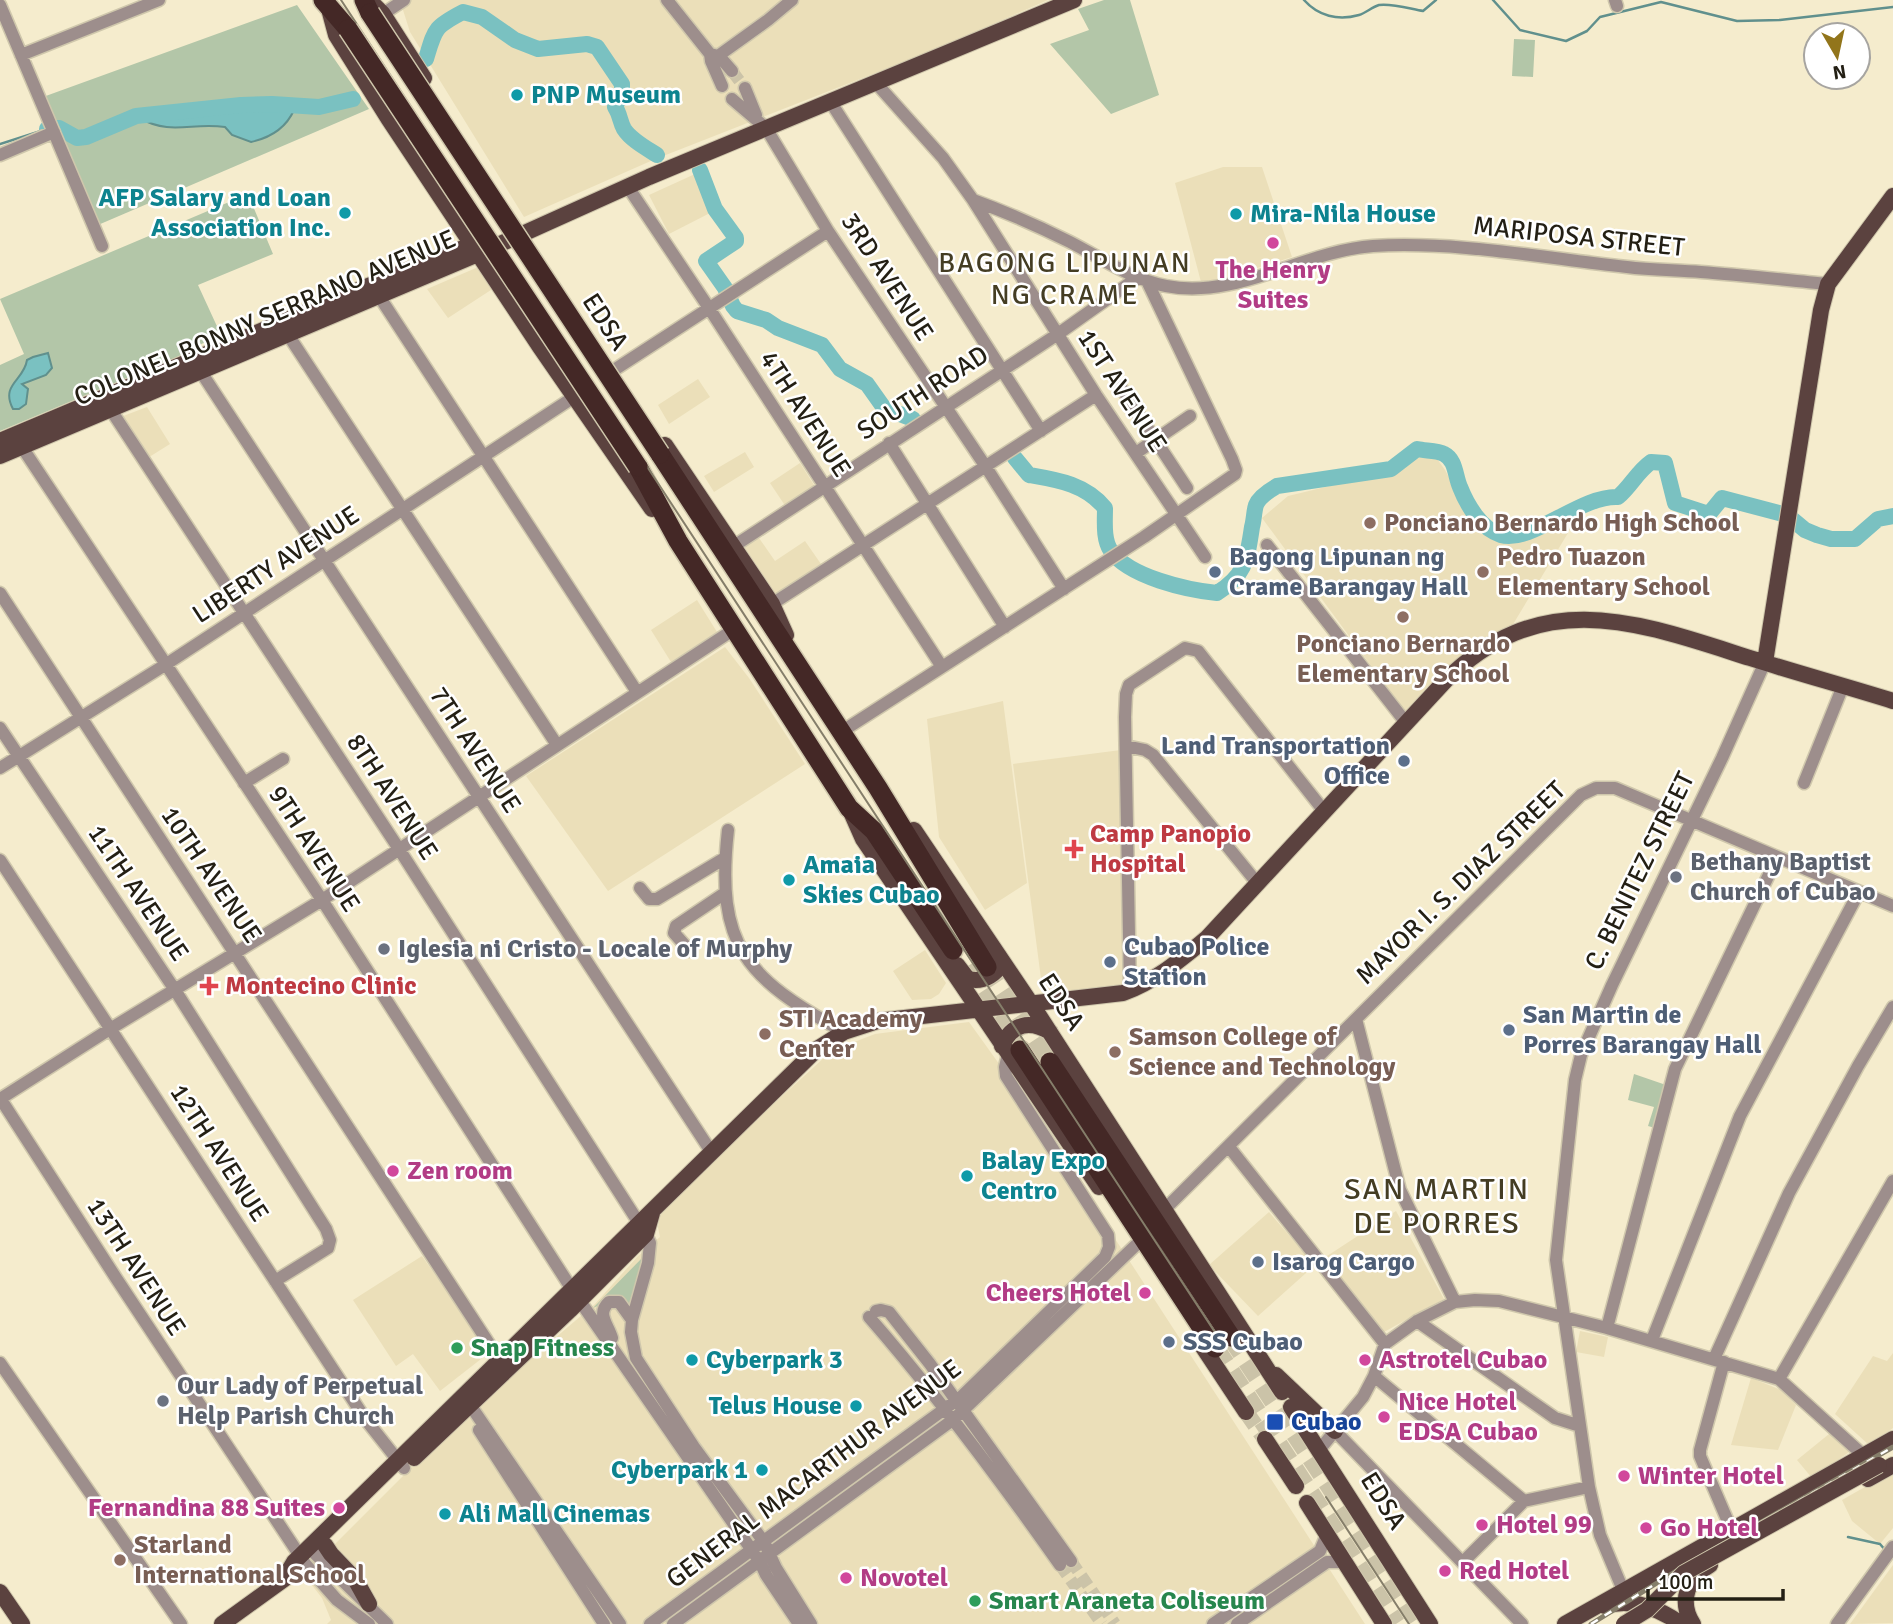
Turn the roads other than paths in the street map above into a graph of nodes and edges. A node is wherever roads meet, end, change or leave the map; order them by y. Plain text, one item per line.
1 (159, 0) edge
2 (404, 0) edge
3 (667, 0) edge
4 (792, 0) edge
5 (1074, 0) edge
6 (326, 3) edge
7 (0, 5) edge
8 (374, 5) edge
9 (21, 55) junction
10 (713, 57) junction
11 (732, 71) tunnel mouth
12 (876, 83) junction
13 (722, 86) dead end
14 (745, 88) tunnel mouth
15 (732, 99) tunnel mouth
16 (830, 101) junction
17 (762, 124) junction
18 (53, 129) junction
19 (0, 155) edge
20 (628, 187) junction
21 (1893, 196) edge
22 (973, 200) junction
23 (457, 223) junction
24 (524, 231) junction
25 (828, 231) junction
26 (102, 246) dead end
27 (475, 249) junction
28 (454, 251) junction
29 (547, 267) junction
30 (1142, 280) junction
31 (1828, 285) junction
32 (505, 295) junction
33 (381, 301) junction
34 (709, 308) junction
35 (583, 321) junction
36 (284, 329) junction
37 (1058, 334) junction
38 (540, 347) junction
39 (614, 370) junction
40 (1001, 370) junction
41 (201, 372) junction
42 (1120, 386) dead end
43 (1096, 395) junction
44 (574, 397) junction
45 (107, 404) junction
46 (945, 406) junction
47 (1190, 416) dead end
48 (1041, 431) junction
49 (1156, 439) junction
50 (12, 441) edge
51 (889, 443) junction
52 (1136, 453) junction
53 (0, 456) edge
54 (483, 457) junction
55 (996, 460) junction
56 (824, 486) junction
57 (1187, 488) dead end
58 (926, 505) junction
59 (403, 509) junction
60 (1176, 514) junction
61 (678, 541) junction
62 (863, 545) junction
63 (1267, 545) dead end
64 (734, 546) junction
65 (1205, 557) dead end
66 (324, 561) junction
67 (1064, 589) junction
68 (0, 593) edge
69 (772, 604) junction
70 (244, 613) junction
71 (1005, 627) junction
72 (736, 628) junction
73 (1769, 659) junction
74 (165, 665) junction
75 (942, 667) junction
76 (803, 673) junction
77 (1843, 686) junction
78 (637, 692) junction
79 (1893, 702) edge
80 (80, 719) junction
81 (1407, 724) junction
82 (0, 729) edge
83 (841, 732) junction
84 (557, 745) junction
85 (1126, 746) junction
86 (19, 757) junction
87 (283, 759) dead end
88 (0, 768) edge
89 (244, 783) junction
90 (1804, 783) dead end
91 (479, 796) junction
92 (1324, 811) junction
93 (1691, 821) junction
94 (728, 830) dead end
95 (399, 849) junction
96 (725, 858) junction
97 (1777, 858) junction
98 (0, 860) edge
99 (1258, 884) junction
100 (640, 888) dead end
101 (1859, 892) junction
102 (725, 893) junction
103 (321, 900) junction
104 (1893, 906) edge
105 (690, 951) dead end
106 (236, 953) junction
107 (948, 953) junction
108 (993, 961) junction
109 (963, 987) junction
110 (175, 990) junction
111 (1130, 990) junction
112 (1031, 1003) junction
113 (1893, 1007) edge
114 (977, 1008) junction
115 (955, 1011) junction
116 (1356, 1018) junction
117 (110, 1029) junction
118 (844, 1032) junction
119 (1050, 1032) junction
120 (1010, 1050) junction
121 (1049, 1062) tunnel mouth
122 (0, 1099) edge
123 (1229, 1147) junction
124 (712, 1153) junction
125 (1893, 1181) edge
126 (1163, 1211) junction
127 (643, 1228) junction
128 (1136, 1244) junction
129 (275, 1281) junction
130 (577, 1296) junction
131 (1455, 1301) junction
132 (872, 1314) dead end
133 (1563, 1317) junction
134 (632, 1320) junction
135 (1417, 1321) junction
136 (1607, 1328) junction
137 (1652, 1340) junction
138 (1385, 1344) junction
139 (615, 1352) junction
140 (499, 1359) junction
141 (1719, 1360) junction
142 (0, 1363) edge
143 (1267, 1369) junction
144 (1374, 1376) junction
145 (1779, 1379) junction
146 (1282, 1392) dead end
147 (464, 1402) junction
148 (1292, 1407) dead end
149 (955, 1409) junction
150 (1247, 1412) tunnel mouth
151 (1580, 1426) junction
152 (1335, 1432) junction
153 (1265, 1439) tunnel mouth
154 (1893, 1439) edge
155 (1320, 1449) junction
156 (1863, 1455) junction
157 (1888, 1463) edge
158 (400, 1464) junction
159 (1296, 1486) dead end
160 (1588, 1487) junction
161 (1524, 1502) junction
162 (1307, 1503) dead end
163 (1732, 1531) junction
164 (1327, 1534) junction
165 (764, 1542) junction
166 (1893, 1547) edge
167 (752, 1550) junction
168 (311, 1554) junction
169 (765, 1558) junction
170 (1320, 1559) junction
171 (1345, 1562) junction
172 (1463, 1562) junction
173 (1066, 1563) tunnel mouth
174 (352, 1588) junction
175 (1623, 1590) junction
176 (0, 1592) edge
177 (337, 1600) junction
178 (369, 1604) junction
179 (1241, 1619) edge
180 (1575, 1622) edge
181 (22, 1624) edge
182 (181, 1624) edge
183 (222, 1624) edge
184 (369, 1624) edge
185 (387, 1624) edge
186 (604, 1624) edge
187 (620, 1624) edge
188 (650, 1624) edge
189 (673, 1624) edge
190 (799, 1624) edge
191 (811, 1624) edge
192 (1213, 1624) edge
193 (1384, 1624) edge
194 (1430, 1624) edge
195 (1522, 1624) edge
196 (1624, 1624) edge
197 (1681, 1624) edge
198 (1693, 1624) edge
199 (1837, 1624) edge

1 - 9 street
2 - 8 street
3 - 10 street
4 - 10 street
5 - 12 main road, COLONEL BONNY SERRANO AVENUE
6 - 23 main road, EDSA
6 - 61 highway, EDSA, bridge
7 - 9 street
8 - 24 main road, EDSA
8 - 76 highway, EDSA, bridge
9 - 18 street
10 - 11 street
10 - 13 street
12 - 16 main road, COLONEL BONNY SERRANO AVENUE
12 - 22 street, 1ST AVENUE
14 - 17 street, 3RD AVENUE
15 - 17 street
16 - 17 main road, COLONEL BONNY SERRANO AVENUE
16 - 40 street
17 - 20 main road, COLONEL BONNY SERRANO AVENUE
17 - 25 street, 3RD AVENUE
18 - 19 street
18 - 26 street
20 - 24 main road, COLONEL BONNY SERRANO AVENUE
20 - 34 street, 4TH AVENUE
21 - 31 main road, C. BENITEZ STREET
22 - 30 street, MARIPOSA STREET
22 - 37 street, 1ST AVENUE
23 - 27 main road, EDSA
23 - 28 main road
24 - 27 main road, COLONEL BONNY SERRANO AVENUE
24 - 29 main road, EDSA
25 - 34 street
25 - 46 street, 3RD AVENUE
27 - 28 main road, COLONEL BONNY SERRANO AVENUE
27 - 32 main road, EDSA
27 - 33 main road, COLONEL BONNY SERRANO AVENUE
28 - 36 main road, COLONEL BONNY SERRANO AVENUE
29 - 32 main road
29 - 35 main road, EDSA
30 - 31 street, MARIPOSA STREET
30 - 37 street, SOUTH ROAD
30 - 60 street
31 - 73 main road, C. BENITEZ STREET
32 - 38 main road, EDSA
33 - 36 main road, COLONEL BONNY SERRANO AVENUE
33 - 54 street
34 - 39 street
34 - 56 street, 4TH AVENUE
35 - 38 main road
35 - 39 main road, EDSA
36 - 41 main road, COLONEL BONNY SERRANO AVENUE
36 - 45 main road, COLONEL BONNY SERRANO AVENUE
36 - 59 street
37 - 40 street, SOUTH ROAD
37 - 43 street, 1ST AVENUE
38 - 44 main road, EDSA
39 - 64 main road, EDSA
40 - 46 street, SOUTH ROAD
40 - 48 street
41 - 45 main road, COLONEL BONNY SERRANO AVENUE
41 - 66 street, 7TH AVENUE
42 - 49 street
43 - 48 street
43 - 52 street, 1ST AVENUE
44 - 54 street, LIBERTY AVENUE
44 - 61 main road, EDSA
45 - 50 main road, COLONEL BONNY SERRANO AVENUE
45 - 70 street, 8TH AVENUE
46 - 51 street, SOUTH ROAD
46 - 55 street, 3RD AVENUE
47 - 49 street
48 - 55 street
49 - 52 street
49 - 57 street
50 - 53 main road, COLONEL BONNY SERRANO AVENUE
50 - 74 street, 9TH AVENUE
51 - 56 street, SOUTH ROAD
51 - 58 street
52 - 60 street, 1ST AVENUE
54 - 59 street, LIBERTY AVENUE
54 - 78 street
55 - 58 street
55 - 67 street, 3RD AVENUE
56 - 62 street, 4TH AVENUE
56 - 64 street, SOUTH ROAD
58 - 62 street
58 - 71 street
59 - 66 street, LIBERTY AVENUE
59 - 84 street
60 - 65 street, 1ST AVENUE
60 - 67 street
61 - 72 highway, EDSA
62 - 69 street
62 - 75 street, 4TH AVENUE
63 - 81 street
64 - 69 main road, EDSA
66 - 70 street, LIBERTY AVENUE
66 - 91 street, 7TH AVENUE
67 - 71 street
68 - 80 street, 10TH AVENUE
69 - 76 main road, EDSA
70 - 74 street, LIBERTY AVENUE
70 - 95 street, 8TH AVENUE
71 - 75 street
72 - 78 street
72 - 107 highway, EDSA
73 - 77 main road
73 - 81 main road
73 - 93 street, C. BENITEZ STREET
74 - 80 street, LIBERTY AVENUE
74 - 89 street, 9TH AVENUE
75 - 83 street
76 - 83 highway, EDSA
77 - 79 main road
77 - 90 street
78 - 84 street
80 - 86 street, LIBERTY AVENUE
80 - 106 street, 10TH AVENUE
81 - 92 main road
82 - 86 street, 11TH AVENUE
83 - 108 highway, EDSA
84 - 91 street
85 - 92 street
85 - 99 street
85 - 111 street
86 - 88 street, LIBERTY AVENUE
86 - 110 street, 11TH AVENUE
87 - 89 street
89 - 103 street, 9TH AVENUE
91 - 95 street
91 - 124 street, 7TH AVENUE
92 - 99 main road
93 - 97 street, MAYOR I. S. DIAZ STREET
93 - 116 street, MAYOR I. S. DIAZ STREET
93 - 133 street, C. BENITEZ STREET
94 - 96 street
95 - 103 street
95 - 127 street, 8TH AVENUE
96 - 100 street
96 - 102 street
97 - 101 street, MAYOR I. S. DIAZ STREET
97 - 136 street
98 - 117 street, 12TH AVENUE
99 - 111 main road
101 - 104 street, MAYOR I. S. DIAZ STREET
101 - 137 street
102 - 105 street
102 - 118 street
103 - 106 street
103 - 130 street, 9TH AVENUE
106 - 110 street
106 - 140 street, 10TH AVENUE
107 - 108 main road
107 - 109 main road, EDSA
108 - 112 main road, EDSA
109 - 114 main road, EDSA
109 - 115 main road
110 - 117 street
110 - 129 street, 11TH AVENUE
111 - 112 main road
112 - 114 main road
112 - 119 main road, EDSA
113 - 141 street
114 - 115 main road
114 - 120 main road, EDSA
115 - 118 main road
116 - 123 street, MAYOR I. S. DIAZ STREET
116 - 131 street
117 - 122 street
117 - 129 street, 12TH AVENUE
118 - 124 main road
119 - 120 main road
119 - 126 main road, EDSA
120 - 121 highway, EDSA
120 - 128 main road, EDSA
120 - 149 street, GENERAL MACARTHUR AVENUE
122 - 168 street, 13TH AVENUE
123 - 126 street, MAYOR I. S. DIAZ STREET
123 - 138 street
124 - 127 main road
125 - 145 street
126 - 143 main road, EDSA
127 - 130 main road
127 - 134 street
128 - 149 street, GENERAL MACARTHUR AVENUE
128 - 150 main road, EDSA
129 - 158 street, 12TH AVENUE
130 - 139 street, 9TH AVENUE
130 - 140 main road
130 - 147 main road
131 - 133 street
131 - 135 street
132 - 149 street
133 - 136 street
133 - 151 street, C. BENITEZ STREET
134 - 139 street
134 - 165 street
135 - 138 street
135 - 151 street
136 - 137 street
137 - 141 street
138 - 144 street
139 - 167 street, 9TH AVENUE
140 - 147 main road
141 - 145 street
141 - 163 street
142 - 182 street
143 - 146 main road, EDSA
143 - 152 main road
144 - 152 street
144 - 161 street
145 - 156 street
147 - 158 main road
147 - 186 street
147 - 187 street
148 - 155 main road, EDSA
149 - 165 street, GENERAL MACARTHUR AVENUE
149 - 169 street, GENERAL MACARTHUR AVENUE
149 - 173 street
151 - 160 street, C. BENITEZ STREET
152 - 155 street
152 - 172 street
153 - 159 main road
154 - 156 main road
155 - 194 main road, EDSA
156 - 163 main road
157 - 196 main road, bridge
157 - 198 main road
158 - 168 main road
160 - 161 street
160 - 175 street, C. BENITEZ STREET
161 - 172 street
162 - 164 main road
163 - 175 main road
164 - 170 street
164 - 171 main road
165 - 167 street, GENERAL MACARTHUR AVENUE
165 - 169 street
166 - 199 street
167 - 169 street, 9TH AVENUE
167 - 188 street, GENERAL MACARTHUR AVENUE
168 - 174 street
168 - 177 street
168 - 178 main road
168 - 183 main road
169 - 189 street, GENERAL MACARTHUR AVENUE
169 - 190 street
169 - 191 street
170 - 171 street
170 - 179 street
171 - 193 main road
172 - 195 street
174 - 177 street
174 - 178 street
175 - 180 main road
176 - 181 main road
177 - 184 street
178 - 185 street
179 - 192 street
180 - 197 main road

